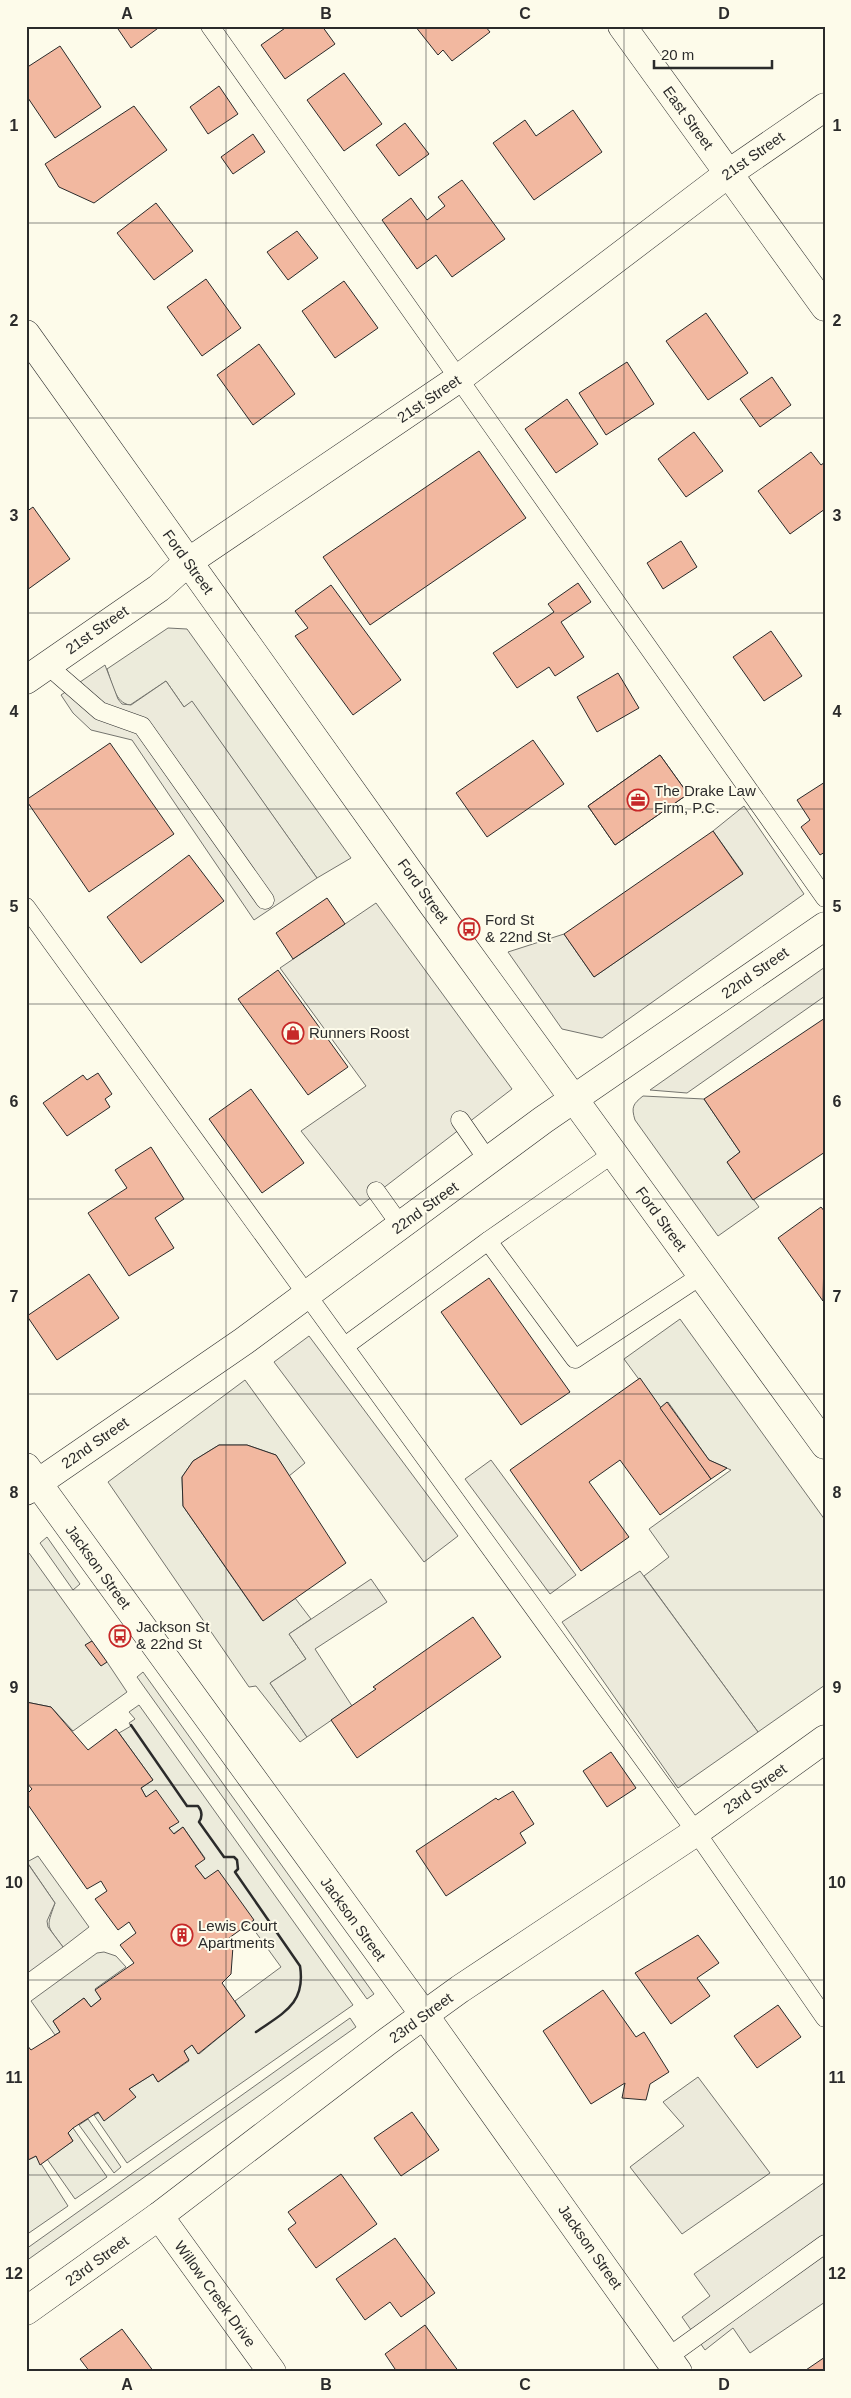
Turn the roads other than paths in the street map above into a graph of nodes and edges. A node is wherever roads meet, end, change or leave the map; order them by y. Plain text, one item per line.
1 (210, 26) edge
2 (622, 26) edge
3 (825, 107) edge
4 (729, 173) junction
5 (825, 307) edge
6 (26, 334) edge
7 (458, 379) junction
8 (188, 562) junction
9 (37, 672) edge
10 (825, 898) edge
11 (265, 900) dead end
12 (26, 907) edge
13 (825, 926) edge
14 (575, 1099) junction
15 (460, 1120) dead end
16 (614, 1153) junction
17 (489, 1162) junction
18 (376, 1191) dead end
19 (401, 1226) junction
20 (488, 1241) junction
21 (702, 1275) junction
22 (308, 1294) junction
23 (345, 1346) junction
24 (825, 1445) edge
25 (30, 1481) edge
26 (825, 1739) edge
27 (696, 1832) junction
28 (425, 2016) junction
29 (825, 2018) edge
30 (159, 2216) junction
31 (825, 2244) edge
32 (26, 2311) edge
33 (673, 2365) edge
34 (272, 2372) edge

1 - 7 lane
2 - 4 street, East Street
3 - 4 street, 21st Street
4 - 5 street, East Street
4 - 7 street, 21st Street
6 - 8 street, Ford Street
7 - 8 street, 21st Street
7 - 10 lane
8 - 9 street, 21st Street
8 - 14 street, Ford Street
9 - 11 lane
12 - 22 lane
13 - 14 street, 22nd Street
14 - 16 street, Ford Street
14 - 17 street, 22nd Street
15 - 17 lane
16 - 20 lane
16 - 21 street, Ford Street
17 - 19 street, 22nd Street
18 - 19 lane
19 - 22 street, 22nd Street
20 - 21 lane
20 - 23 lane
21 - 24 street, Ford Street
22 - 23 lane
22 - 25 street, 22nd Street
23 - 27 lane
25 - 28 street, Jackson Street
26 - 27 street, 23rd Street
27 - 28 street, 23rd Street
27 - 29 lane
28 - 30 street, 23rd Street
28 - 33 street, Jackson Street
30 - 32 street, 23rd Street
30 - 34 street, Willow Creek Drive
31 - 33 lane

